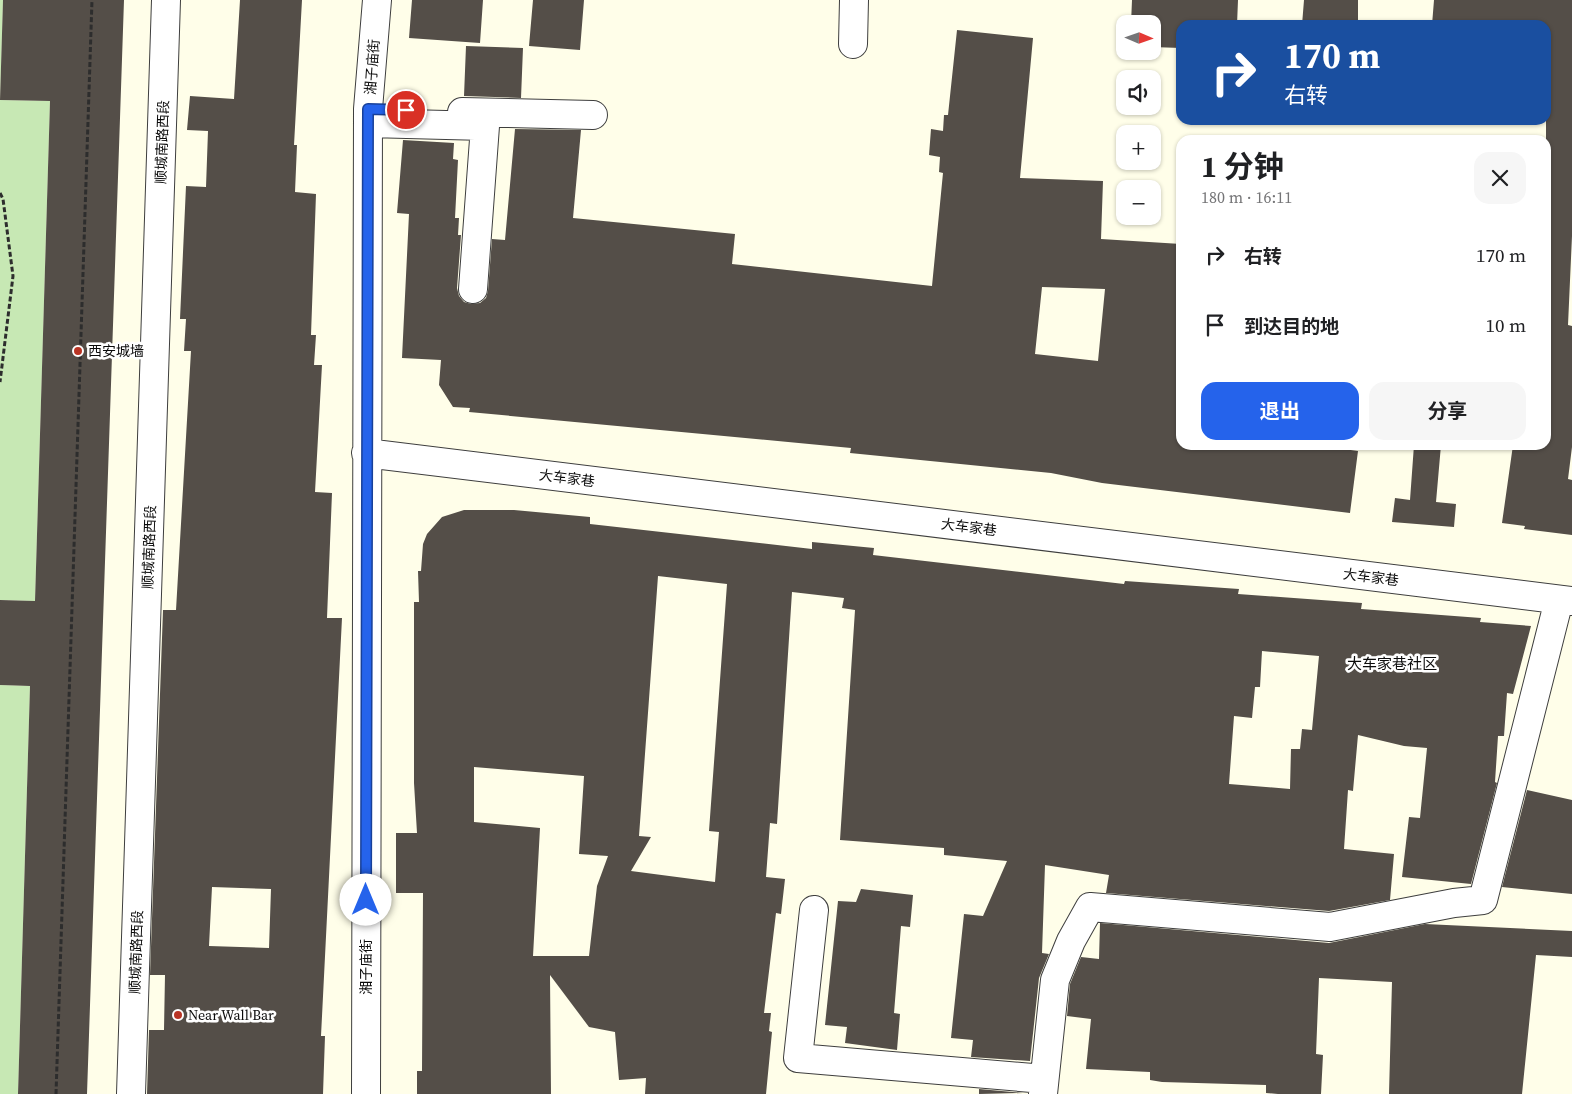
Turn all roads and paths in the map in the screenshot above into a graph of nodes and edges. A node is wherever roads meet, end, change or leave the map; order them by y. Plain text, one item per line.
1 (92, 0) edge
2 (166, 0) edge
3 (377, 0) edge
4 (854, 0) edge
5 (852, 44) dead end
6 (368, 116) junction
7 (593, 116) dead end
8 (0, 193) edge
9 (473, 289) dead end
10 (0, 382) edge
11 (366, 453) junction
12 (1566, 601) edge
13 (814, 910) dead end
14 (1043, 1087) edge
15 (56, 1094) edge
16 (131, 1094) edge
17 (366, 1094) edge

1 - 15 path
2 - 16 street, 顺城南路西段
3 - 6 street, 湘子庙街
4 - 5 street
6 - 7 street
6 - 9 street
6 - 11 street, 湘子庙街
8 - 10 path
11 - 12 street, 大车家巷
11 - 17 street, 湘子庙街
12 - 14 street
13 - 14 street

